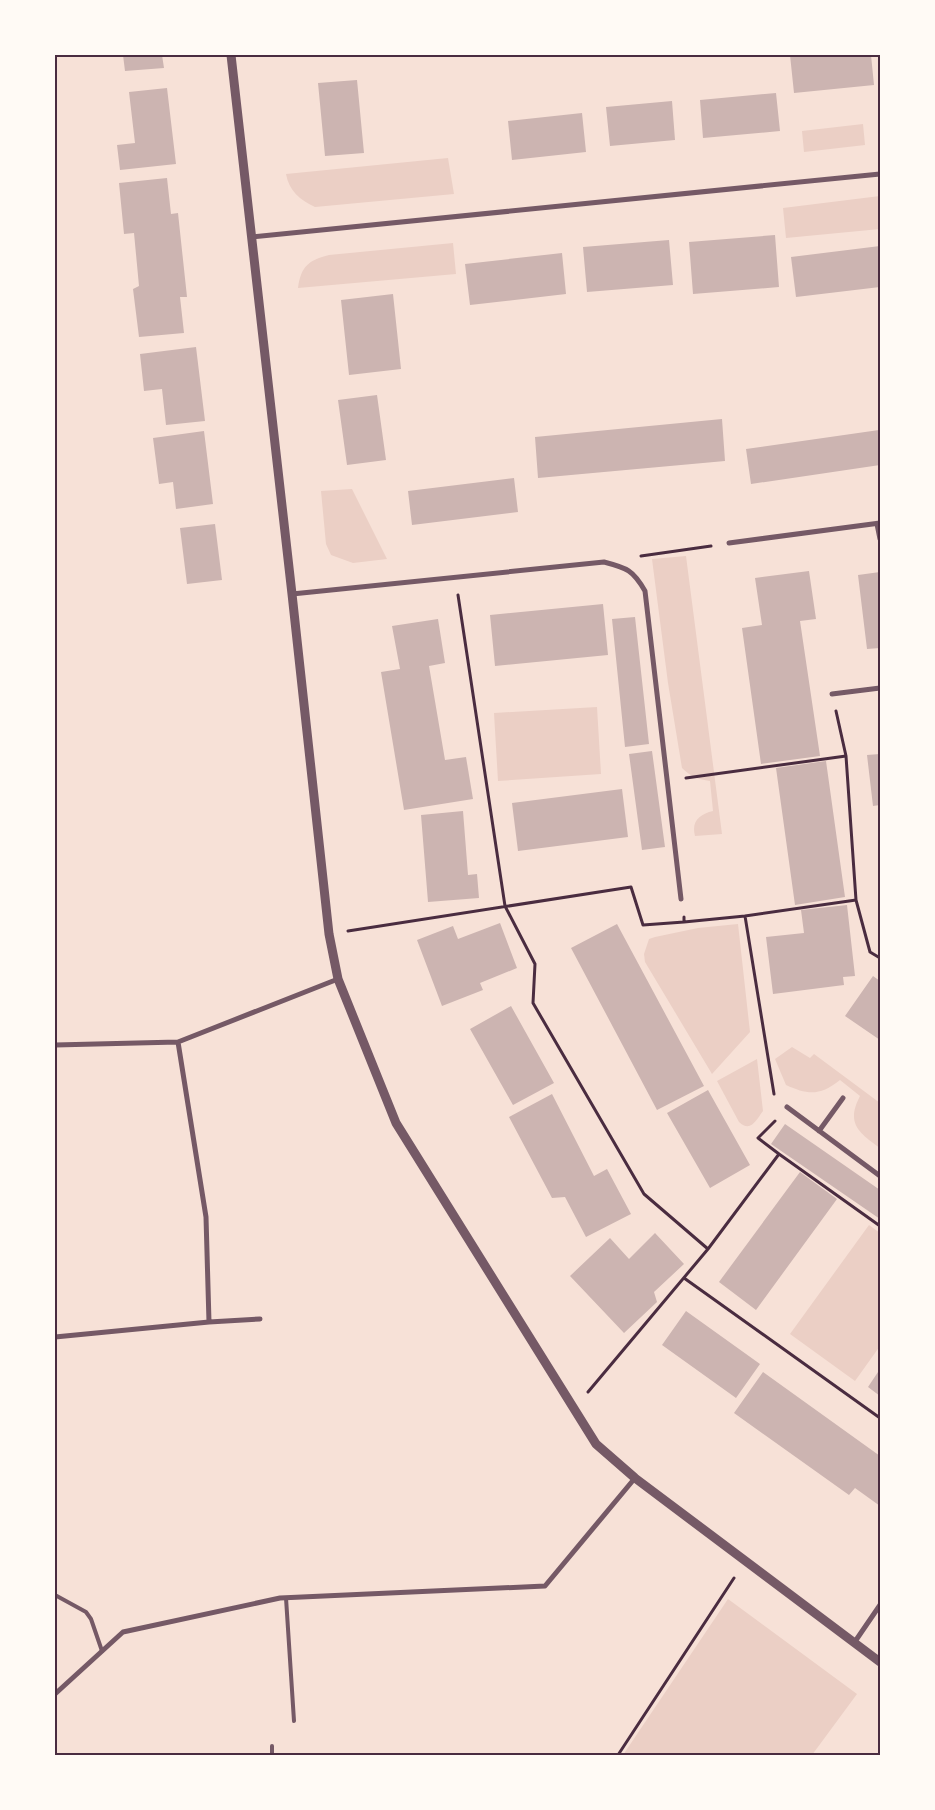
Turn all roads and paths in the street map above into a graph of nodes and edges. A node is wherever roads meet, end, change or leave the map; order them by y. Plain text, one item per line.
1 (230, 55) edge
2 (880, 174) edge
3 (252, 237) junction
4 (879, 523) edge
5 (880, 539) edge
6 (729, 543) joint
7 (604, 562) junction
8 (456, 577) junction
9 (292, 594) junction
10 (880, 688) edge
11 (832, 694) joint
12 (846, 756) junction
13 (668, 780) junction
14 (681, 899) joint
15 (856, 900) junction
16 (504, 906) junction
17 (745, 916) junction
18 (684, 922) junction
19 (328, 934) junction
20 (880, 958) edge
21 (338, 979) junction
22 (178, 1042) junction
23 (55, 1045) edge
24 (843, 1098) dead end
25 (787, 1107) junction
26 (819, 1131) junction
27 (780, 1154) junction
28 (880, 1176) edge
29 (880, 1226) edge
30 (708, 1249) junction
31 (684, 1278) junction
32 (260, 1319) dead end
33 (209, 1322) junction
34 (55, 1337) edge
35 (574, 1408) junction
36 (880, 1418) edge
37 (635, 1478) junction
38 (745, 1561) junction
39 (55, 1595) edge
40 (286, 1598) junction
41 (880, 1605) edge
42 (854, 1643) junction
43 (102, 1651) junction
44 (880, 1662) edge
45 (55, 1694) edge
46 (294, 1721) dead end
47 (272, 1746) dead end
48 (272, 1755) edge
49 (618, 1755) edge

1 - 3 street
2 - 3 street
3 - 9 street
4 - 5 street
4 - 6 street
6 - 7 path
7 - 8 street
7 - 13 street
8 - 9 street
8 - 16 path
9 - 19 street
10 - 11 street
11 - 12 path
12 - 13 path
12 - 15 path
13 - 14 street
14 - 18 path
15 - 17 path
15 - 20 path
16 - 18 path
16 - 19 path
16 - 30 path
17 - 18 path
17 - 25 path
19 - 21 street
21 - 22 street
21 - 35 street
22 - 23 street
22 - 33 street
24 - 26 street
25 - 26 street
25 - 27 path
26 - 28 street
27 - 29 path
27 - 30 path
30 - 31 path
31 - 35 path
31 - 36 path
32 - 33 street
33 - 34 street
35 - 37 street
37 - 38 street
37 - 40 street
38 - 42 street
38 - 49 path
39 - 43 lane
40 - 43 street
40 - 46 lane
41 - 42 street
42 - 44 street
43 - 45 street
47 - 48 lane

